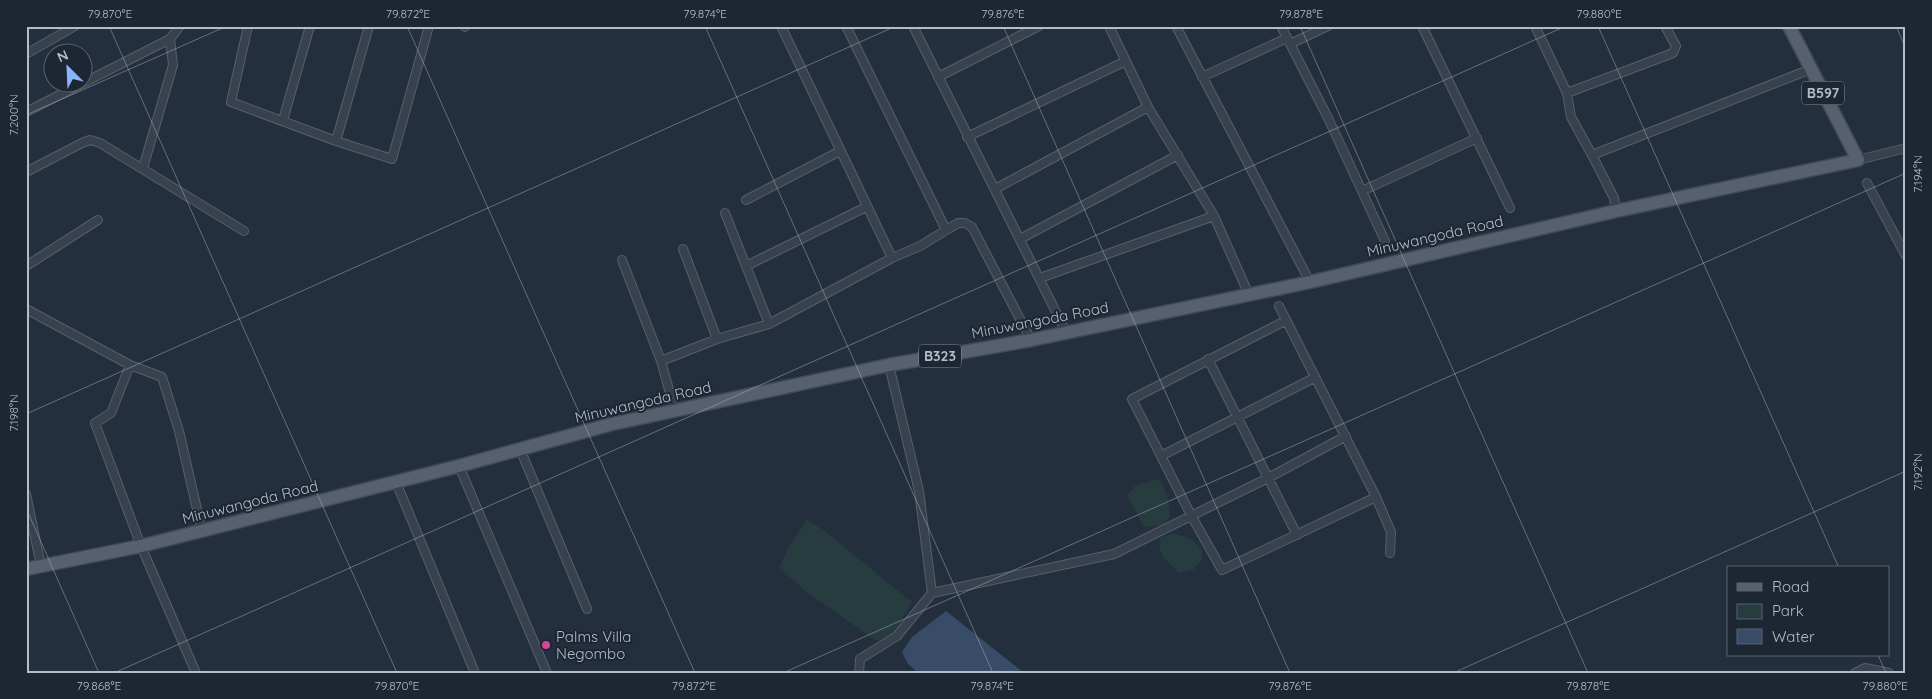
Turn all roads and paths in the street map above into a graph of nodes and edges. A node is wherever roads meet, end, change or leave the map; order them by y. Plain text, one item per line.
1 (75, 26) edge
2 (180, 26) edge
3 (248, 26) edge
4 (310, 26) edge
5 (369, 26) edge
6 (429, 26) edge
7 (781, 26) edge
8 (846, 26) edge
9 (913, 26) edge
10 (1039, 26) edge
11 (1109, 26) edge
12 (1176, 26) edge
13 (1281, 26) edge
14 (1328, 26) edge
15 (1422, 26) edge
16 (1534, 26) edge
17 (1664, 26) edge
18 (1789, 26) edge
19 (170, 39) junction
20 (1288, 41) junction
21 (26, 54) edge
22 (1126, 60) junction
23 (1811, 70) junction
24 (938, 77) junction
25 (1202, 77) junction
26 (1567, 93) junction
27 (1148, 107) junction
28 (26, 112) edge
29 (283, 120) junction
30 (967, 138) junction
31 (1477, 138) junction
32 (336, 141) junction
33 (1906, 148) edge
34 (840, 151) junction
35 (1178, 155) junction
36 (1592, 155) junction
37 (1858, 160) junction
38 (143, 168) junction
39 (26, 172) edge
40 (1867, 183) dead end
41 (995, 189) junction
42 (1362, 191) junction
43 (746, 200) dead end
44 (866, 208) junction
45 (1510, 208) dead end
46 (1616, 211) junction
47 (725, 213) dead end
48 (1214, 216) junction
49 (98, 220) dead end
50 (946, 230) junction
51 (244, 231) dead end
52 (1020, 239) junction
53 (1385, 241) dead end
54 (683, 249) dead end
55 (1906, 256) edge
56 (892, 258) junction
57 (622, 260) dead end
58 (26, 266) edge
59 (746, 266) junction
60 (1040, 278) junction
61 (1310, 282) junction
62 (1249, 295) junction
63 (1279, 306) dead end
64 (26, 310) edge
65 (1285, 321) junction
66 (770, 324) junction
67 (1066, 332) junction
68 (717, 339) junction
69 (1031, 340) junction
70 (1208, 359) junction
71 (661, 361) junction
72 (130, 365) junction
73 (889, 365) junction
74 (1314, 378) junction
75 (675, 411) junction
76 (1238, 417) junction
77 (1346, 436) junction
78 (520, 449) junction
79 (1161, 456) junction
80 (459, 466) junction
81 (1268, 478) junction
82 (396, 482) junction
83 (26, 494) edge
84 (1376, 497) junction
85 (1191, 515) junction
86 (202, 531) junction
87 (1298, 535) junction
88 (141, 546) junction
89 (1390, 553) dead end
90 (41, 566) junction
91 (26, 569) edge
92 (932, 593) junction
93 (587, 609) dead end
94 (196, 673) edge
95 (475, 673) edge
96 (547, 673) edge
97 (859, 673) edge
98 (1855, 673) edge
99 (1889, 673) edge

1 - 21 street
2 - 19 street
3 - 29 street
4 - 29 street
5 - 32 street
6 - 32 street
7 - 34 street
8 - 50 street
9 - 24 street
10 - 24 street
11 - 22 street
12 - 25 street
13 - 20 street
14 - 20 street
15 - 31 street
16 - 26 street
17 - 26 street
18 - 23 main road, B597
19 - 28 street
19 - 38 street
20 - 25 street
20 - 42 street
22 - 27 street
22 - 30 street
23 - 36 street
23 - 37 main road, B597
24 - 30 street
25 - 61 street
26 - 36 street
27 - 35 street
27 - 41 street
29 - 32 street
30 - 41 street
31 - 42 street
31 - 45 street
33 - 37 street
34 - 43 street
34 - 44 street
35 - 48 street
35 - 52 street
36 - 46 street
37 - 46 main road, Minuwangoda Road / B323
38 - 39 street
38 - 51 street
40 - 55 street
41 - 52 street
42 - 53 street
44 - 56 street
44 - 59 street
46 - 61 main road, Minuwangoda Road / B323
47 - 59 street
48 - 60 street
48 - 62 street
49 - 58 street
50 - 56 street
50 - 69 street
52 - 60 street
54 - 68 street
56 - 66 street
57 - 71 street
59 - 66 street
60 - 67 street
61 - 62 main road, Minuwangoda Road / B323
62 - 67 main road, Minuwangoda Road / B323
63 - 65 street
64 - 72 street
65 - 70 street
65 - 74 street
66 - 68 street
67 - 69 main road, Minuwangoda Road / B323
68 - 71 street
69 - 73 main road, Minuwangoda Road / B323
70 - 76 street
70 - 79 street
71 - 75 street
72 - 86 street
72 - 88 street
73 - 75 main road, Minuwangoda Road / B323
73 - 92 street
74 - 76 street
74 - 77 street
75 - 78 main road, Minuwangoda Road / B323
76 - 79 street
76 - 81 street
77 - 81 street
77 - 84 street
78 - 80 main road, Minuwangoda Road / B323
78 - 93 street
79 - 85 street
80 - 82 main road, Minuwangoda Road / B323
80 - 96 street
81 - 85 street
81 - 87 street
82 - 86 main road, Minuwangoda Road / B323
82 - 95 street
83 - 90 street
84 - 87 street
84 - 89 street
85 - 87 street
85 - 92 street
86 - 88 main road, Minuwangoda Road / B323
88 - 90 main road, Minuwangoda Road / B323
88 - 94 street
90 - 91 main road, Minuwangoda Road / B323
92 - 97 street
98 - 99 street

